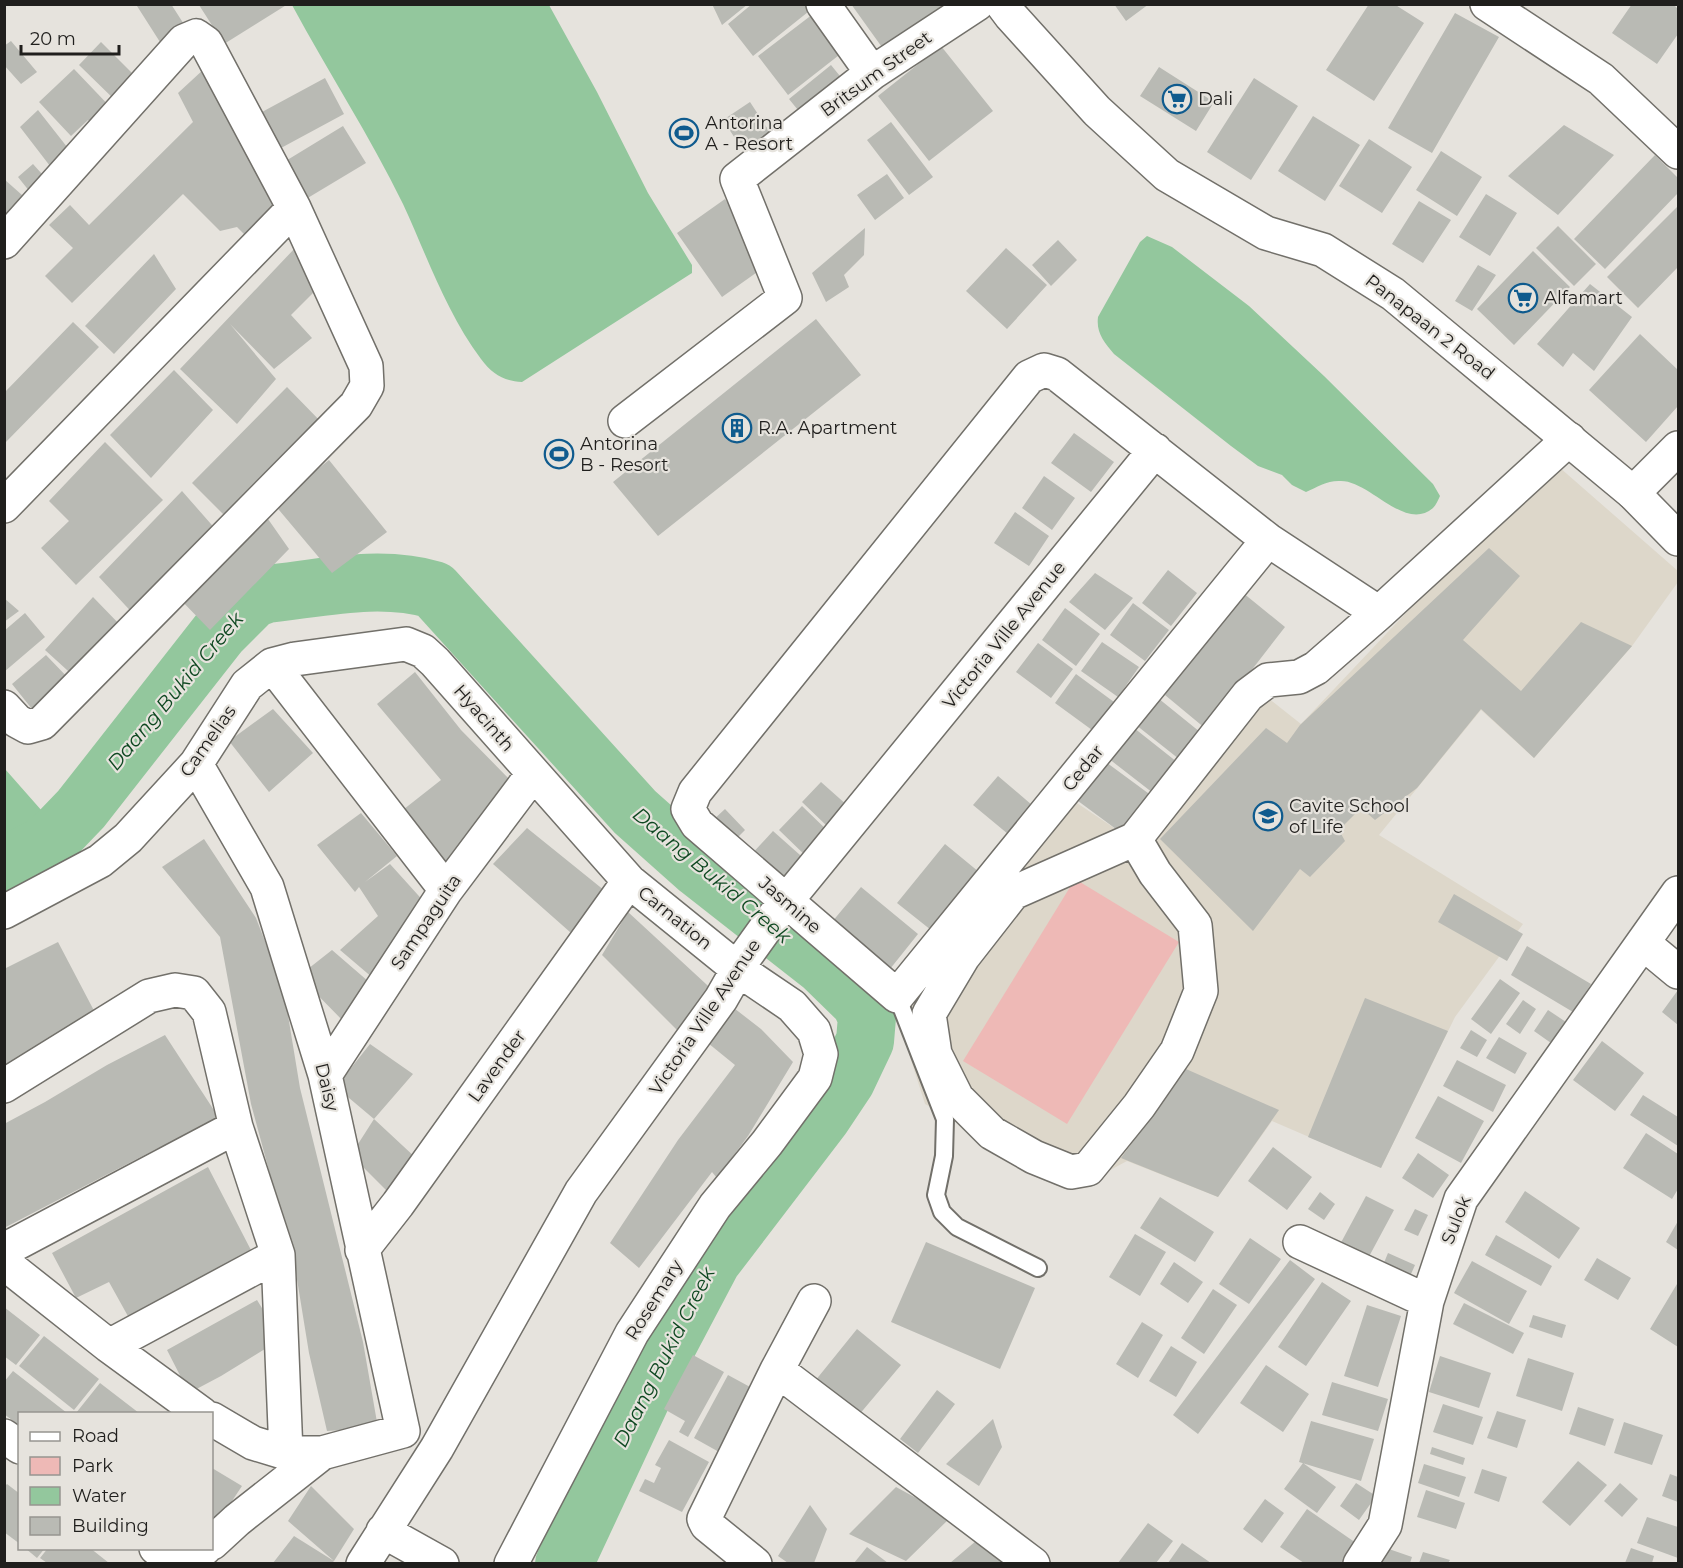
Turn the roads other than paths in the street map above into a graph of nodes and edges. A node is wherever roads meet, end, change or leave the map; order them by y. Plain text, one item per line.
1 (823, 4) edge
2 (977, 4) edge
3 (1002, 4) edge
4 (1487, 4) edge
5 (872, 73) junction
6 (1678, 152) edge
7 (294, 208) junction
8 (4, 242) edge
9 (625, 421) dead end
10 (1569, 440) junction
11 (1678, 448) edge
12 (1155, 450) junction
13 (1633, 493) junction
14 (4, 506) edge
15 (1678, 539) edge
16 (1268, 540) junction
17 (1379, 614) junction
18 (435, 662) joint
19 (272, 665) junction
20 (4, 707) edge
21 (196, 764) junction
22 (533, 774) junction
23 (1135, 839) junction
24 (629, 881) junction
25 (446, 890) junction
26 (1678, 893) edge
27 (782, 906) junction
28 (4, 912) edge
29 (1643, 943) junction
30 (742, 964) junction
31 (1678, 972) edge
32 (897, 996) junction
33 (821, 1054) joint
34 (325, 1075) junction
35 (4, 1086) edge
36 (236, 1127) junction
37 (1300, 1242) dead end
38 (4, 1250) edge
39 (362, 1250) junction
40 (278, 1255) junction
41 (4, 1263) edge
42 (1038, 1268) dead end
43 (1427, 1300) junction
44 (814, 1301) dead end
45 (109, 1346) junction
46 (777, 1370) junction
47 (201, 1412) edge
48 (213, 1420) edge
49 (403, 1431) junction
50 (4, 1436) edge
51 (18, 1446) edge
52 (437, 1448) junction
53 (286, 1453) junction
54 (322, 1453) junction
55 (383, 1531) junction
56 (213, 1542) edge
57 (203, 1550) edge
58 (164, 1554) edge
59 (363, 1563) edge
60 (442, 1563) edge
61 (511, 1563) edge
62 (755, 1563) edge
63 (1034, 1563) edge
64 (1360, 1563) edge

1 - 5 street
2 - 5 street, Britsum Street
3 - 10 street, Panapaan 2 Road
4 - 6 street
5 - 9 street, Britsum Street
7 - 8 street
7 - 14 street
7 - 20 street
10 - 13 street, Panapaan 2 Road
10 - 17 street
11 - 13 street
12 - 16 street
12 - 27 street, Victoria Ville Avenue
12 - 27 street, Jasmine
13 - 15 street, Panapaan 2 Road
16 - 17 street
16 - 32 street, Cedar
17 - 23 street
18 - 19 street, Camelias
18 - 22 street, Hyacinth
19 - 21 street, Camelias
19 - 25 street
21 - 28 street, Camelias
21 - 34 street, Daisy
22 - 24 street, Carnation
22 - 25 street, Sampaguita
23 - 23 street
24 - 30 street, Carnation
24 - 39 street, Lavender
25 - 34 street, Sampaguita
26 - 29 street, Sulok
27 - 30 street, Victoria Ville Avenue
27 - 32 street, Jasmine
29 - 31 street
29 - 43 street, Sulok
30 - 33 street, Carnation
30 - 52 street, Victoria Ville Avenue
32 - 42 lane
33 - 61 street, Rosemary
34 - 39 street, Daisy
35 - 36 street
36 - 38 street
36 - 40 street
37 - 43 street
39 - 49 street, Daisy
40 - 45 street
40 - 53 street
41 - 45 street
43 - 64 street, Sulok
44 - 46 street
45 - 47 street
46 - 62 street
46 - 63 street
48 - 53 street
49 - 52 street
49 - 54 street
50 - 51 street
52 - 55 street, Victoria Ville Avenue
53 - 54 street
54 - 56 street
55 - 59 street, Victoria Ville Avenue
55 - 60 street
57 - 58 street

